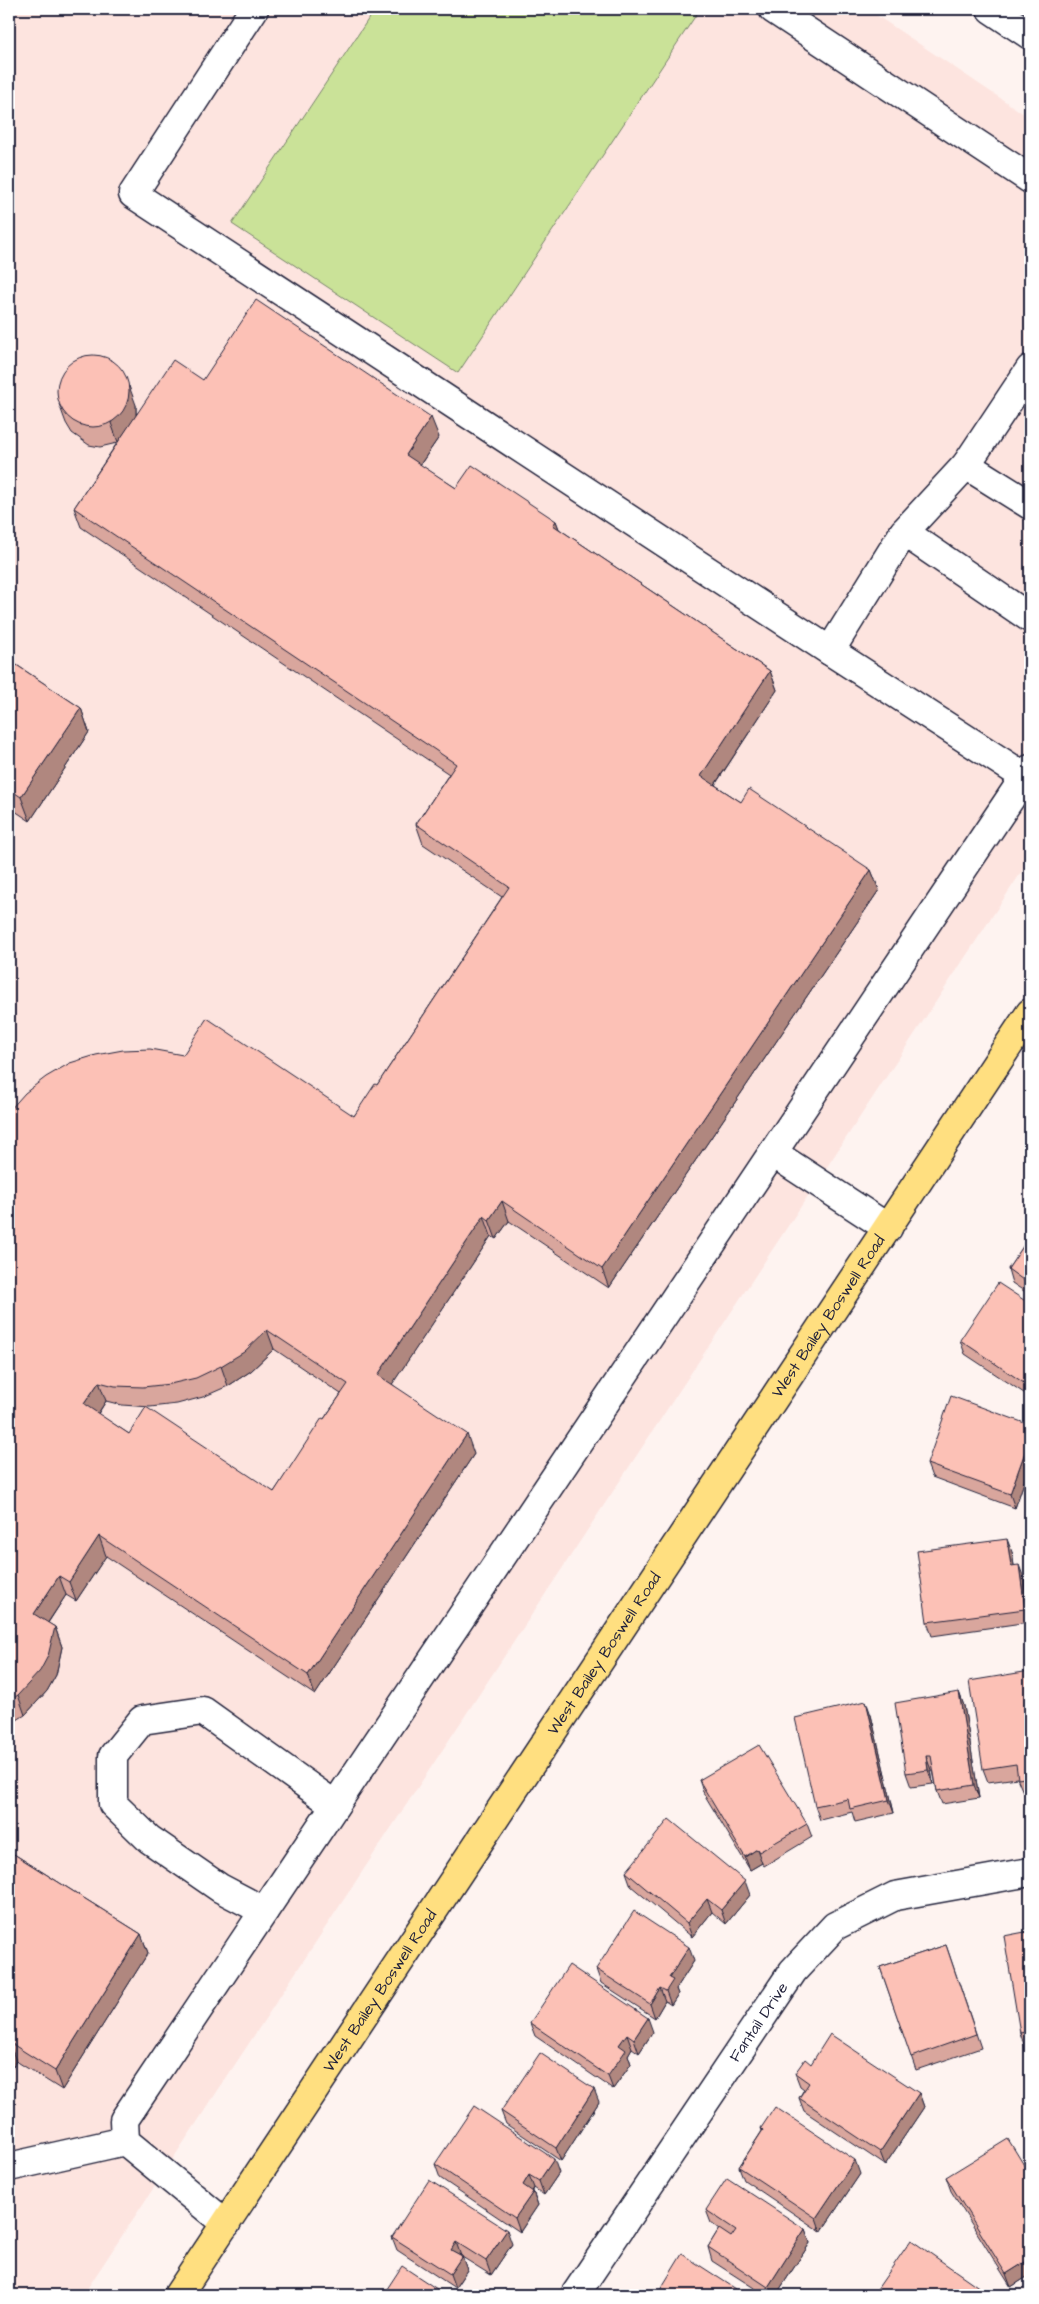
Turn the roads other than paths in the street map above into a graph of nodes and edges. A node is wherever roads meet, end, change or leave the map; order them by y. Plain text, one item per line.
1 (254, 9) edge
2 (773, 9) edge
3 (996, 10) edge
4 (1030, 35) edge
5 (1030, 179) edge
6 (1030, 369) edge
7 (966, 464) junction
8 (1030, 505) edge
9 (904, 532) junction
10 (1030, 618) edge
11 (830, 651) junction
12 (1028, 773) edge
13 (1030, 1013) edge
14 (773, 1153) junction
15 (888, 1228) junction
16 (335, 1805) junction
17 (1030, 1872) edge
18 (264, 1911) junction
19 (124, 2141) junction
20 (9, 2167) edge
21 (226, 2224) junction
22 (178, 2295) edge
23 (575, 2295) edge

1 - 11 street
2 - 5 street
3 - 4 street
6 - 7 street
7 - 8 street
7 - 9 street
9 - 10 street
9 - 11 street
11 - 12 street
12 - 14 street
13 - 15 main road, West Bailey Boswell Road
14 - 15 street
14 - 16 street
15 - 21 main road, West Bailey Boswell Road
16 - 18 street
16 - 18 street
17 - 23 street, Fantail Drive
18 - 19 street
19 - 20 street
19 - 21 street
21 - 22 main road, West Bailey Boswell Road

